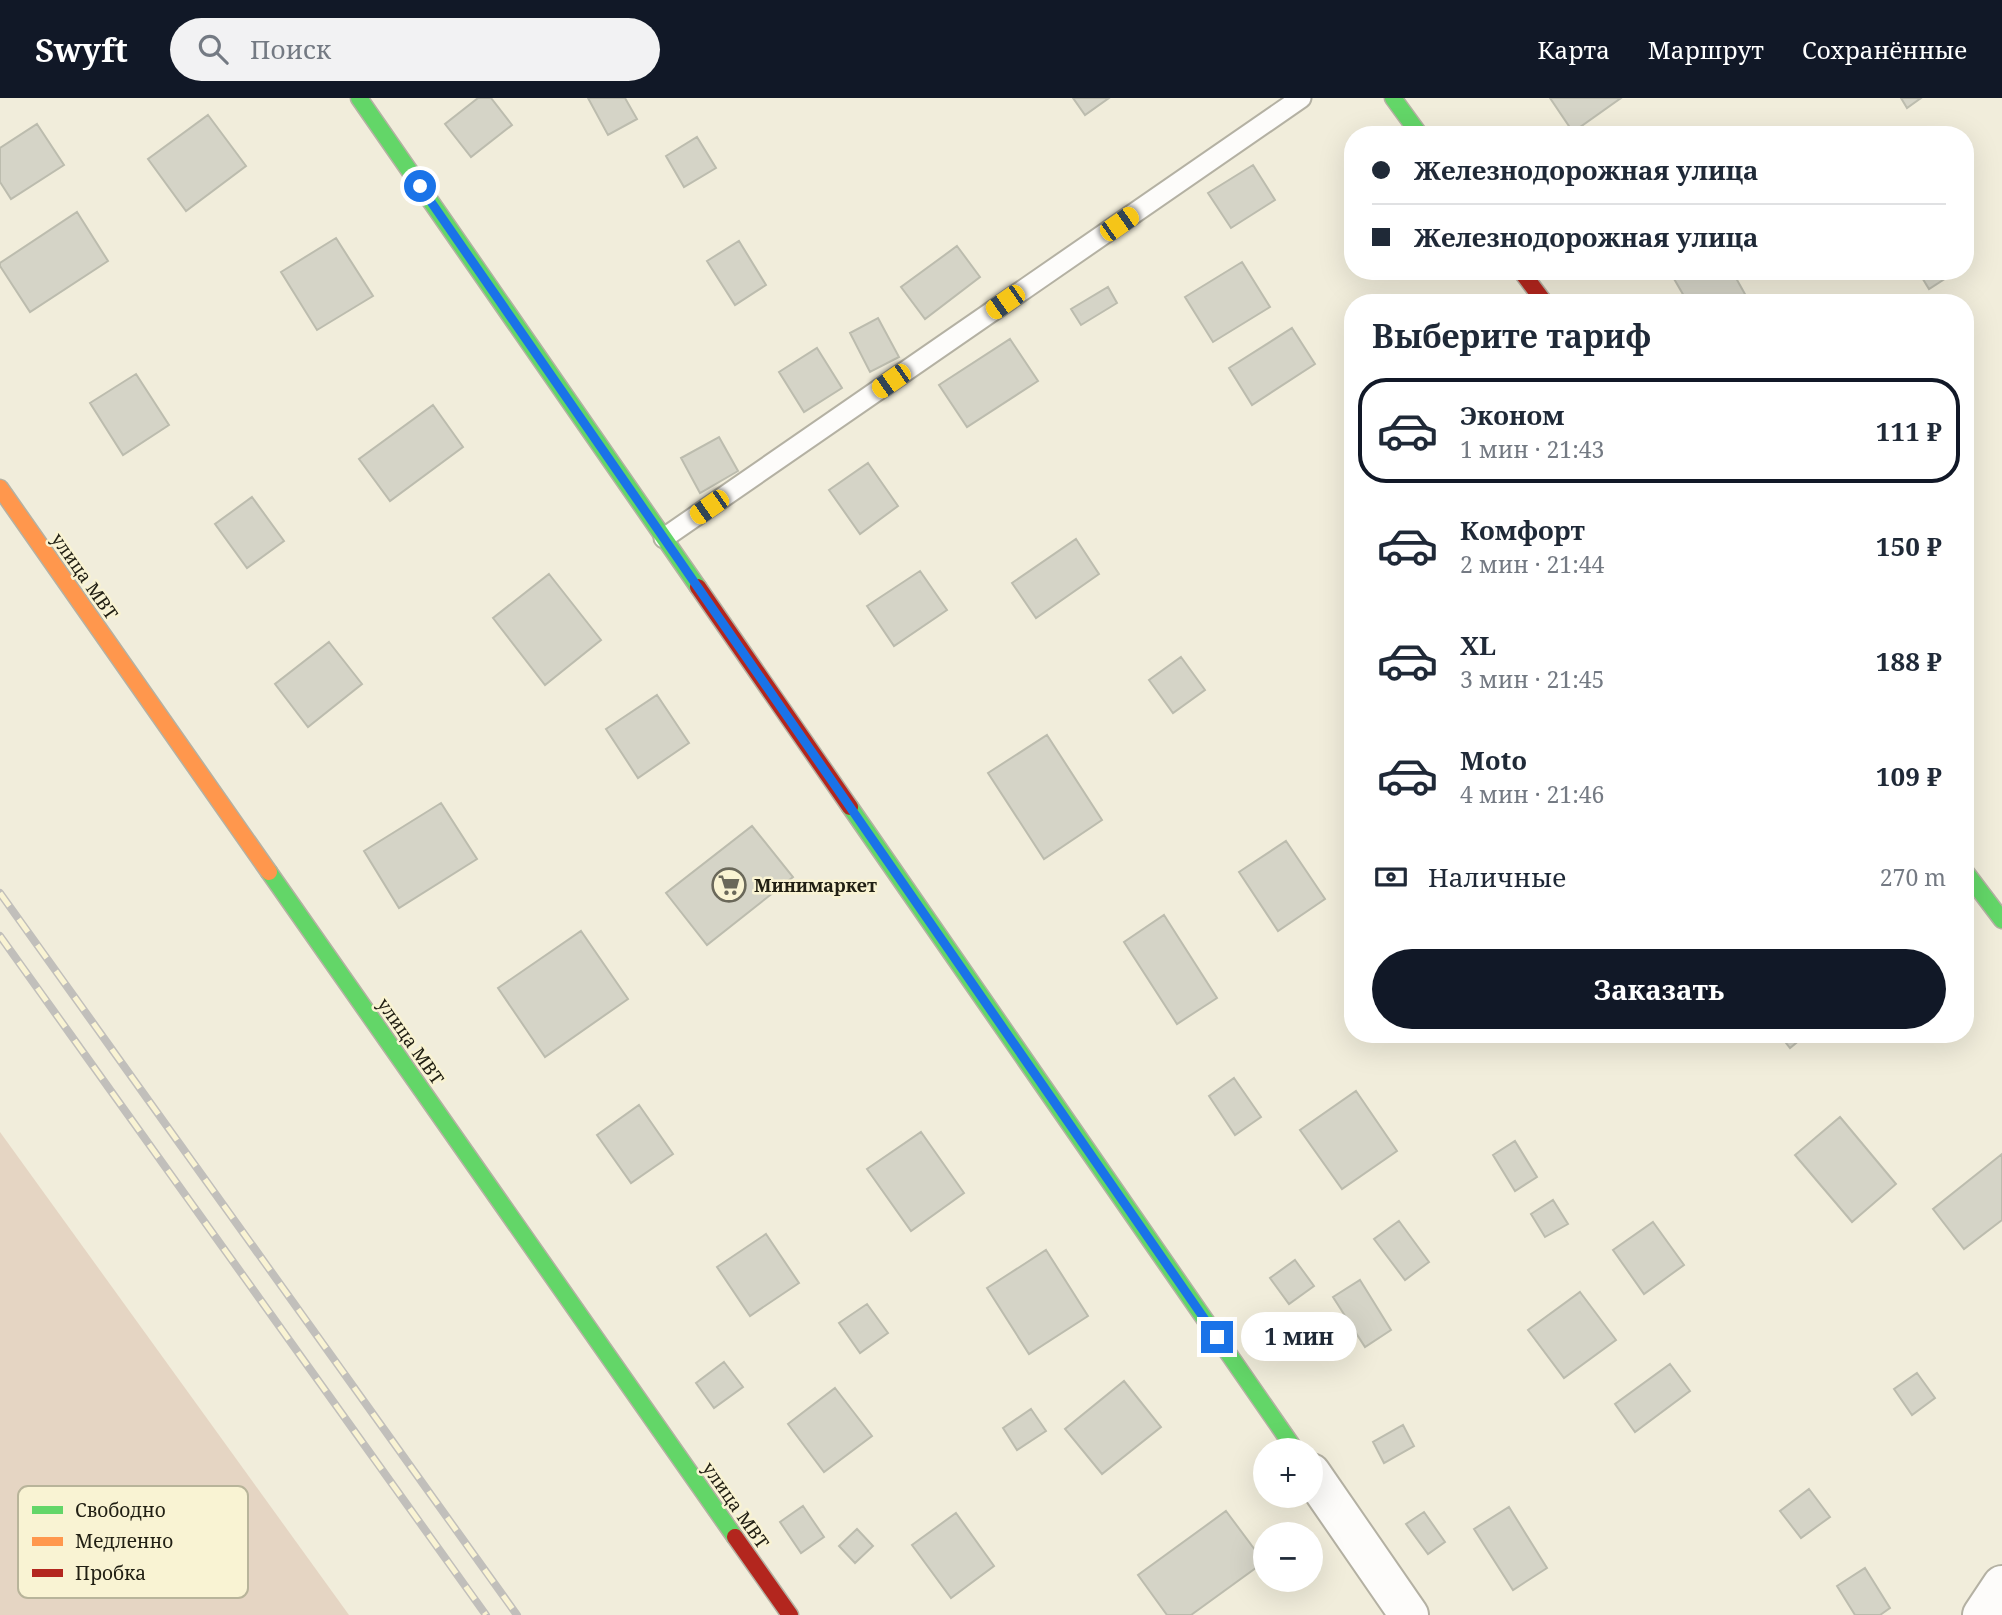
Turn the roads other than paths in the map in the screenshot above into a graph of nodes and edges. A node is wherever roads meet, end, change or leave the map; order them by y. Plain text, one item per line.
1 (359, 98) edge
2 (1301, 98) edge
3 (1393, 98) edge
4 (1413, 126) edge
5 (0, 488) edge
6 (664, 538) junction
7 (1974, 883) edge
8 (2002, 920) edge
9 (1287, 1438) edge
10 (1323, 1490) edge
11 (2002, 1585) edge
12 (790, 1615) edge
13 (1409, 1615) edge
14 (1982, 1615) edge

1 - 6 street
2 - 6 lane
3 - 4 street
5 - 12 street, улица МВТ
6 - 9 street
7 - 8 street
10 - 13 street
11 - 14 street

